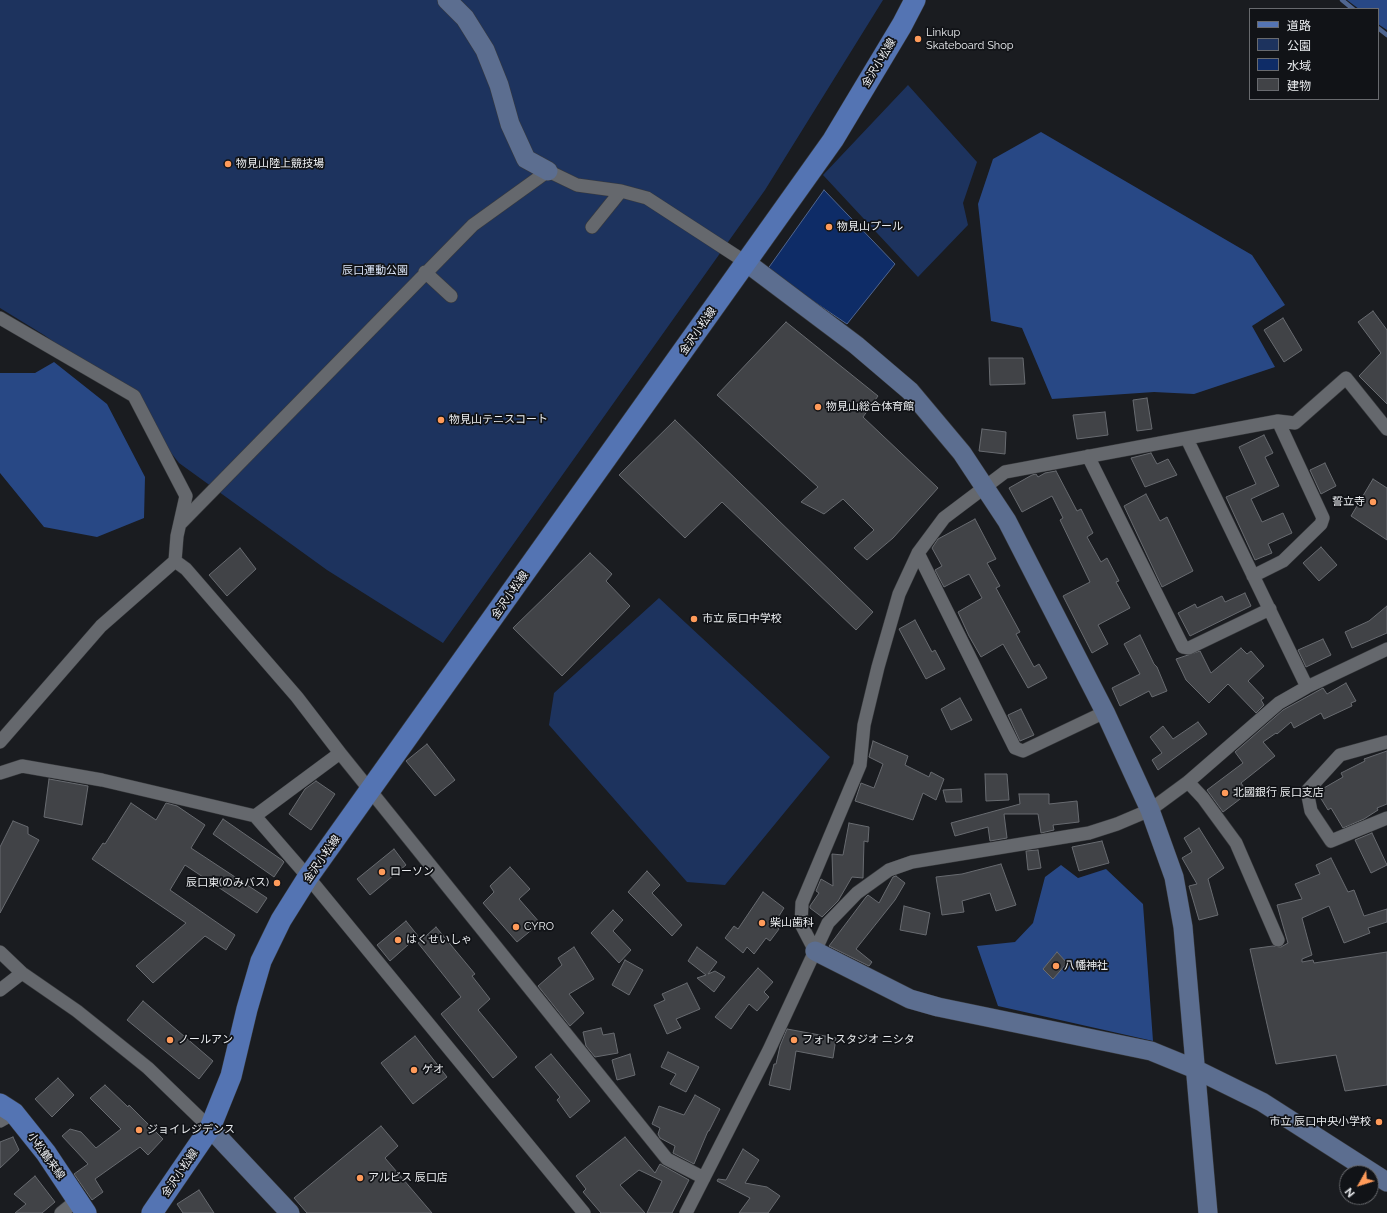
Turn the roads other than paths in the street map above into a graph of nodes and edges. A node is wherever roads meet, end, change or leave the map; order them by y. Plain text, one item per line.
1 (447, 0) edge
2 (915, 0) edge
3 (548, 171) junction
4 (621, 191) junction
5 (592, 227) dead end
6 (746, 263) junction
7 (425, 272) junction
8 (451, 296) dead end
9 (0, 318) edge
10 (1278, 421) junction
11 (1387, 429) edge
12 (1187, 439) junction
13 (1088, 456) junction
14 (985, 486) junction
15 (181, 523) junction
16 (918, 553) junction
17 (175, 561) junction
18 (1252, 576) junction
19 (1270, 609) junction
20 (1387, 649) edge
21 (1307, 686) junction
22 (1105, 712) junction
23 (0, 742) edge
24 (1387, 742) edge
25 (340, 753) junction
26 (0, 773) edge
27 (1188, 782) junction
28 (370, 791) junction
29 (1150, 810) junction
30 (255, 816) junction
31 (1387, 818) edge
32 (308, 877) junction
33 (1278, 940) dead end
34 (815, 951) junction
35 (0, 952) edge
36 (22, 973) junction
37 (0, 990) edge
38 (1196, 1069) junction
39 (5, 1113) edge
40 (210, 1128) junction
41 (704, 1178) junction
42 (1387, 1182) edge
43 (81, 1206) edge
44 (61, 1213) edge
45 (152, 1213) edge
46 (290, 1213) edge
47 (584, 1213) edge
48 (686, 1213) edge
49 (1208, 1213) edge

1 - 3 street
2 - 6 main road, 金沢小松線
3 - 4 street
3 - 7 street
4 - 5 street
4 - 6 street
6 - 14 street
6 - 28 main road, 金沢小松線
7 - 8 street
7 - 15 street
9 - 15 street
10 - 11 street
10 - 12 street
10 - 18 street
12 - 13 street
12 - 18 street
13 - 14 street
13 - 19 street
14 - 16 street
14 - 22 street
15 - 17 street
16 - 22 street
16 - 34 street
17 - 23 street
17 - 25 street
18 - 19 street
19 - 21 street
20 - 21 street
21 - 27 street
22 - 29 street
24 - 31 street
25 - 28 street
25 - 30 street
26 - 30 street
27 - 29 street
27 - 33 street
28 - 32 main road, 金沢小松線
28 - 41 street
29 - 34 street
29 - 38 street
30 - 32 street
32 - 40 main road, 金沢小松線
32 - 47 street
34 - 38 street
34 - 41 street
35 - 36 street
36 - 37 street
36 - 40 street
38 - 42 street
38 - 49 street
39 - 43 main road, 小松鶴来線
40 - 45 main road, 金沢小松線
40 - 46 street
41 - 48 street
43 - 44 street

